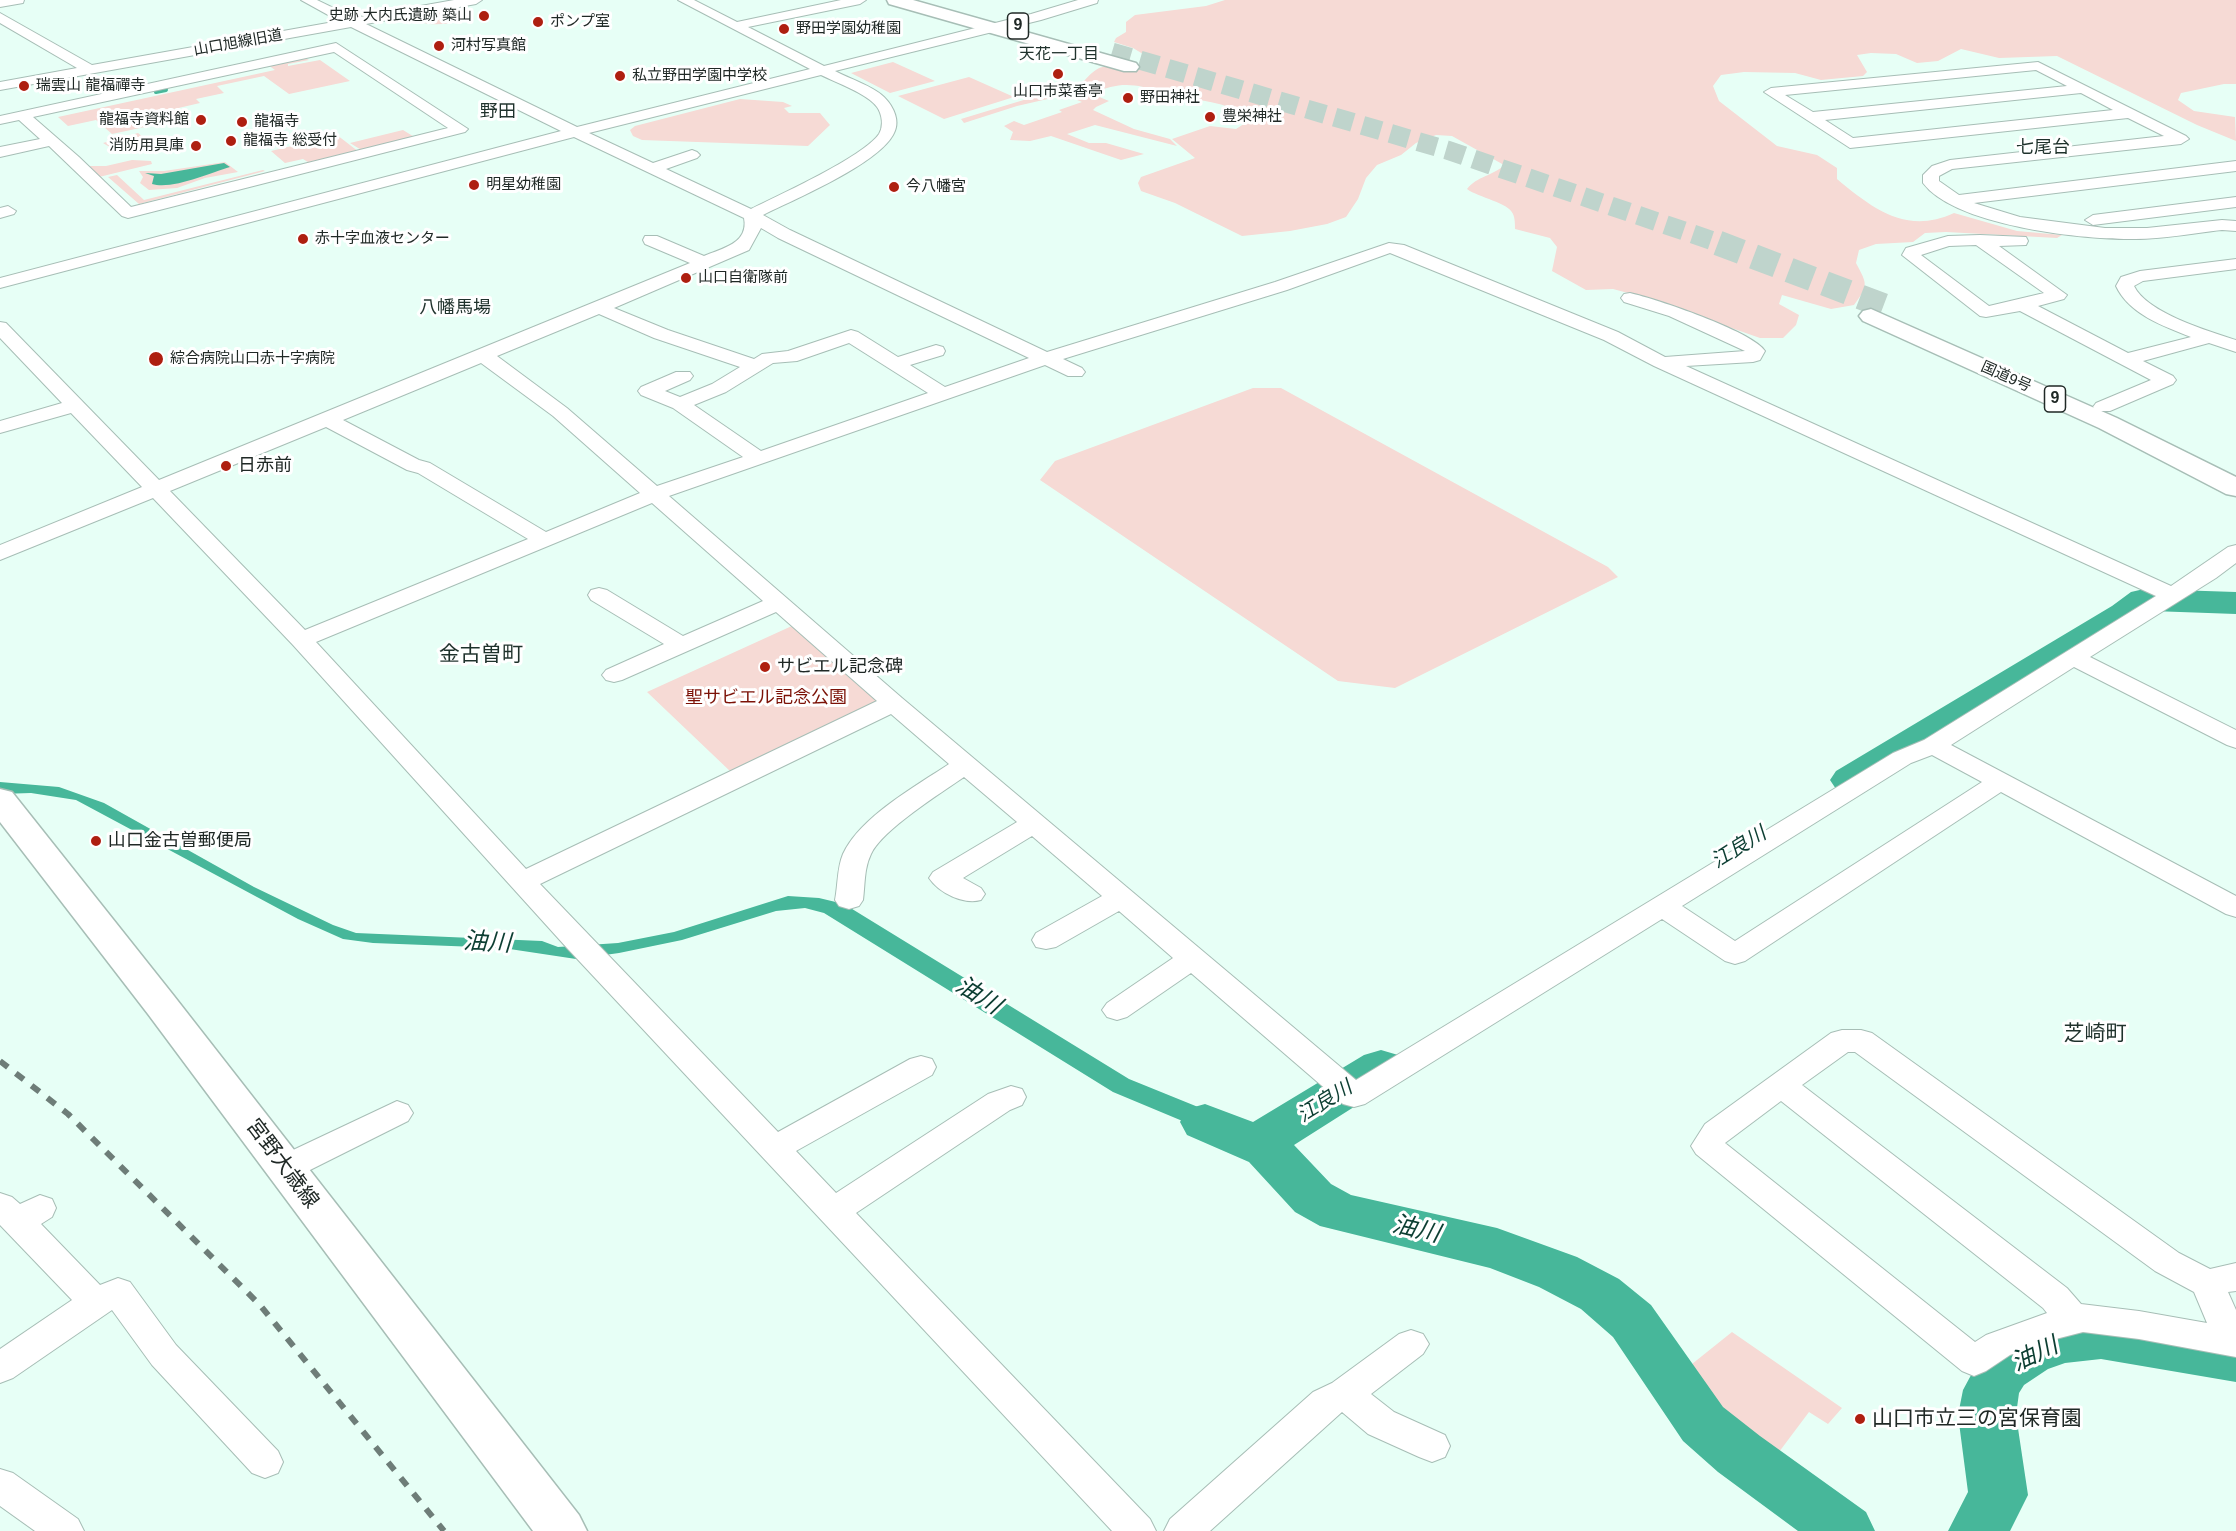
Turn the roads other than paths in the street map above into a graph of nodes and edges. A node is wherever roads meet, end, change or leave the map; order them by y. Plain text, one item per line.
1 (18, 0) edge
2 (308, 0) edge
3 (476, 0) edge
4 (684, 0) edge
5 (860, 0) edge
6 (895, 0) edge
7 (925, 0) edge
8 (1086, 1) edge
9 (344, 2) dead end
10 (0, 3) edge
11 (322, 7) junction
12 (0, 17) edge
13 (354, 22) junction
14 (736, 26) junction
15 (1000, 26) junction
16 (1112, 52) tunnel mouth
17 (88, 53) dead end
18 (69, 58) junction
19 (142, 61) junction
20 (1130, 67) tunnel mouth
21 (90, 70) junction
22 (822, 70) junction
23 (1917, 77) junction
24 (172, 84) junction
25 (4, 85) edge
26 (2082, 89) junction
27 (1960, 101) junction
28 (2129, 113) junction
29 (28, 114) junction
30 (1811, 117) junction
31 (0, 120) edge
32 (2004, 126) junction
33 (575, 132) junction
34 (50, 141) junction
35 (390, 147) junction
36 (0, 152) edge
37 (2049, 154) junction
38 (692, 155) dead end
39 (652, 168) junction
40 (2231, 170) edge
41 (427, 172) junction
42 (277, 198) dead end
43 (1956, 200) junction
44 (2236, 202) edge
45 (290, 208) junction
46 (751, 215) junction
47 (2236, 226) edge
48 (2053, 227) junction
49 (651, 240) dead end
50 (1980, 240) junction
51 (2020, 241) dead end
52 (705, 263) junction
53 (2236, 264) edge
54 (0, 283) edge
55 (1630, 298) dead end
56 (2022, 304) junction
57 (599, 308) junction
58 (834, 325) dead end
59 (0, 327) edge
60 (851, 336) junction
61 (2206, 337) junction
62 (2236, 346) edge
63 (936, 351) dead end
64 (482, 356) junction
65 (1046, 358) junction
66 (2127, 359) junction
67 (1661, 362) junction
68 (896, 364) junction
69 (755, 366) junction
70 (1075, 372) dead end
71 (683, 376) dead end
72 (944, 394) junction
73 (680, 404) junction
74 (77, 405) junction
75 (2103, 407) junction
76 (327, 419) junction
77 (0, 427) edge
78 (758, 458) junction
79 (2236, 472) edge
80 (155, 489) junction
81 (2236, 489) edge
82 (654, 496) junction
83 (543, 539) junction
84 (2236, 552) edge
85 (0, 553) edge
86 (599, 595) dead end
87 (2172, 595) junction
88 (778, 603) junction
89 (301, 640) junction
90 (682, 645) junction
91 (2072, 657) junction
92 (614, 675) dead end
93 (893, 703) junction
94 (2236, 740) edge
95 (1933, 745) junction
96 (965, 765) junction
97 (2001, 781) junction
98 (0, 799) edge
99 (1033, 824) junction
100 (523, 881) junction
101 (971, 894) dead end
102 (1120, 898) junction
103 (849, 900) dead end
104 (1662, 906) junction
105 (2236, 908) edge
106 (1046, 940) dead end
107 (1193, 958) junction
108 (1117, 1010) dead end
109 (921, 1066) dead end
110 (1781, 1085) junction
111 (1011, 1097) dead end
112 (397, 1113) dead end
113 (775, 1148) junction
114 (285, 1168) junction
115 (834, 1211) junction
116 (20, 1212) edge
117 (2222, 1280) edge
118 (95, 1302) junction
119 (2073, 1320) junction
120 (2235, 1343) edge
121 (1411, 1344) dead end
122 (0, 1368) edge
123 (1345, 1394) junction
124 (1432, 1446) dead end
125 (265, 1462) dead end
126 (0, 1485) edge
127 (65, 1531) edge
128 (562, 1531) edge
129 (1137, 1531) edge
130 (1183, 1531) edge

1 - 10 street
2 - 11 street
3 - 13 street, 山口旭線旧道
4 - 14 street
5 - 14 street
6 - 15 main road, 9
7 - 15 main road, 9
8 - 15 street
9 - 11 street
11 - 13 street
12 - 18 street
13 - 19 street, 山口旭線旧道
13 - 33 street
14 - 22 street
15 - 16 main road, 9
15 - 20 main road, 9
15 - 22 street
17 - 18 street
18 - 21 street
19 - 21 street, 山口旭線旧道
19 - 24 street
21 - 25 street, 山口旭線旧道
22 - 33 street
22 - 46 street
23 - 26 street
23 - 27 street
23 - 30 street
24 - 29 street
24 - 35 street
25 - 29 street
26 - 27 street
26 - 28 street
27 - 30 street
27 - 32 street
28 - 32 street
28 - 37 street
29 - 31 street
29 - 34 street
30 - 32 street
32 - 37 street
33 - 39 street
33 - 41 street
34 - 35 street
34 - 36 street
35 - 41 street
37 - 43 street
38 - 39 street
39 - 46 street
40 - 43 street
41 - 45 street
42 - 45 street
43 - 48 street
44 - 48 street
45 - 54 street
46 - 52 street
46 - 65 street
47 - 48 street
49 - 52 street
50 - 51 street
50 - 56 street
50 - 56 street
52 - 57 street
53 - 61 street
55 - 67 street
56 - 66 street
57 - 64 street
57 - 69 street
58 - 60 street
59 - 74 street
60 - 68 street
60 - 69 street
61 - 62 street
61 - 66 street
63 - 68 street
64 - 76 street
64 - 82 street
65 - 67 street
65 - 70 street
65 - 72 street
66 - 75 street
67 - 87 street
68 - 72 street
69 - 73 street
71 - 73 street
72 - 78 street
73 - 78 street
74 - 77 street
74 - 80 street
75 - 79 main road, 国道9号 / 9
75 - 81 main road, 国道9号 / 9
76 - 80 street
76 - 83 street
78 - 82 street
80 - 85 street
80 - 89 street
82 - 83 street
82 - 88 street
83 - 89 street
84 - 87 street
86 - 90 street
87 - 91 street
88 - 90 street
88 - 93 street
89 - 100 street
90 - 92 street
91 - 94 street
91 - 95 street
93 - 96 street
93 - 100 street
95 - 97 street
95 - 104 street
96 - 99 street
96 - 103 street
97 - 104 street
97 - 105 street
98 - 114 main road, 宮野大歳線
99 - 101 street
99 - 102 street
100 - 113 street
102 - 106 street
102 - 107 street
104 - 107 street
107 - 108 street
109 - 113 street
110 - 117 street
110 - 119 street
110 - 119 street
111 - 115 street
112 - 114 street
113 - 115 street
114 - 128 main road, 宮野大歳線
115 - 129 street
116 - 118 street
117 - 120 street
118 - 122 street
118 - 125 street
119 - 120 street
121 - 123 street
123 - 124 street
123 - 130 street
126 - 127 street

